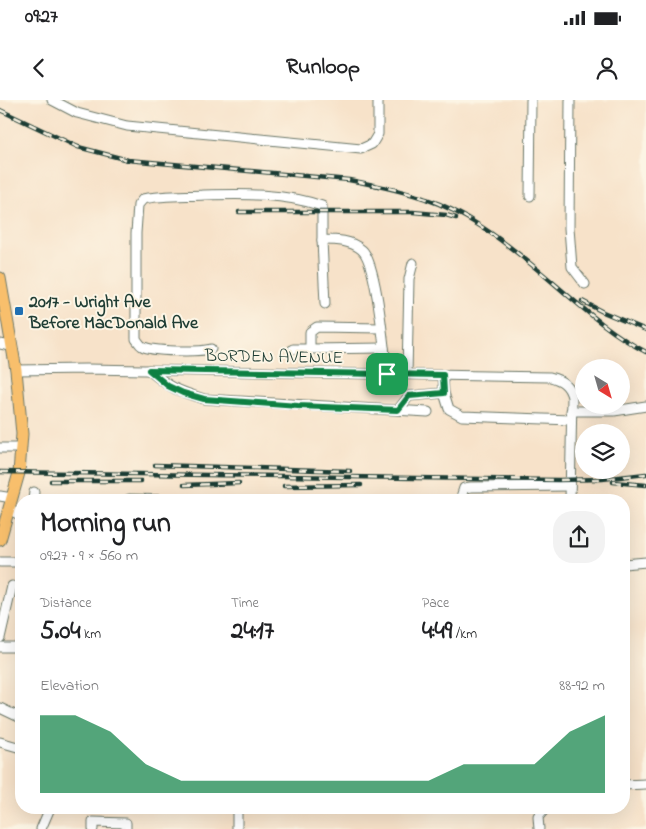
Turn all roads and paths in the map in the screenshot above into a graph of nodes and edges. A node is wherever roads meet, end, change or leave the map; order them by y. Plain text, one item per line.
1 (52, 100) edge
2 (378, 100) edge
3 (530, 100) edge
4 (570, 100) edge
5 (530, 196) dead end
6 (322, 240) junction
7 (413, 263) dead end
8 (0, 283) edge
9 (585, 284) dead end
10 (326, 304) dead end
11 (380, 328) junction
12 (6, 345) edge
13 (384, 348) junction
14 (293, 349) dead end
15 (310, 349) junction
16 (212, 350) dead end
17 (16, 370) junction
18 (149, 370) junction
19 (387, 374) junction
20 (407, 374) junction
21 (443, 375) junction
22 (444, 393) junction
23 (646, 406) edge
24 (398, 410) junction
25 (428, 412) dead end
26 (571, 416) junction
27 (0, 448) edge
28 (22, 448) junction
29 (570, 486) junction
30 (462, 494) edge
31 (570, 494) edge
32 (0, 496) edge
33 (11, 504) junction
34 (15, 509) edge
35 (0, 540) edge
36 (0, 562) edge
37 (15, 562) edge
38 (646, 562) edge
39 (630, 563) edge
40 (12, 586) dead end
41 (0, 638) edge
42 (0, 646) edge
43 (15, 647) edge
44 (0, 708) edge
45 (15, 715) edge
46 (0, 742) edge
47 (15, 746) edge
48 (646, 784) edge
49 (630, 785) edge
50 (47, 814) edge
51 (237, 814) edge
52 (541, 814) edge
53 (41, 829) edge
54 (93, 829) edge
55 (126, 829) edge
56 (237, 829) edge
57 (539, 829) edge

1 - 2 street
3 - 5 street
4 - 9 street
6 - 10 street
6 - 11 street
6 - 16 street
7 - 20 street
8 - 12 main road
11 - 13 street
11 - 15 street
12 - 17 main road
13 - 15 street
13 - 19 street
14 - 15 street
17 - 18 street, BORDEN AVENUE
17 - 28 main road
18 - 19 street, BORDEN AVENUE
18 - 24 street
19 - 20 street, BORDEN AVENUE
20 - 21 street, BORDEN AVENUE
21 - 22 street
21 - 26 street, BORDEN AVENUE
22 - 24 street
22 - 26 street
23 - 26 street
24 - 25 street
26 - 29 street
27 - 28 street
28 - 33 main road
29 - 30 street
29 - 31 street
32 - 33 street
33 - 34 street
33 - 35 main road
36 - 37 street
38 - 39 street
40 - 41 street
42 - 43 street
44 - 45 street
46 - 47 street
48 - 49 street
50 - 53 street
51 - 56 street
52 - 57 street
54 - 55 street

